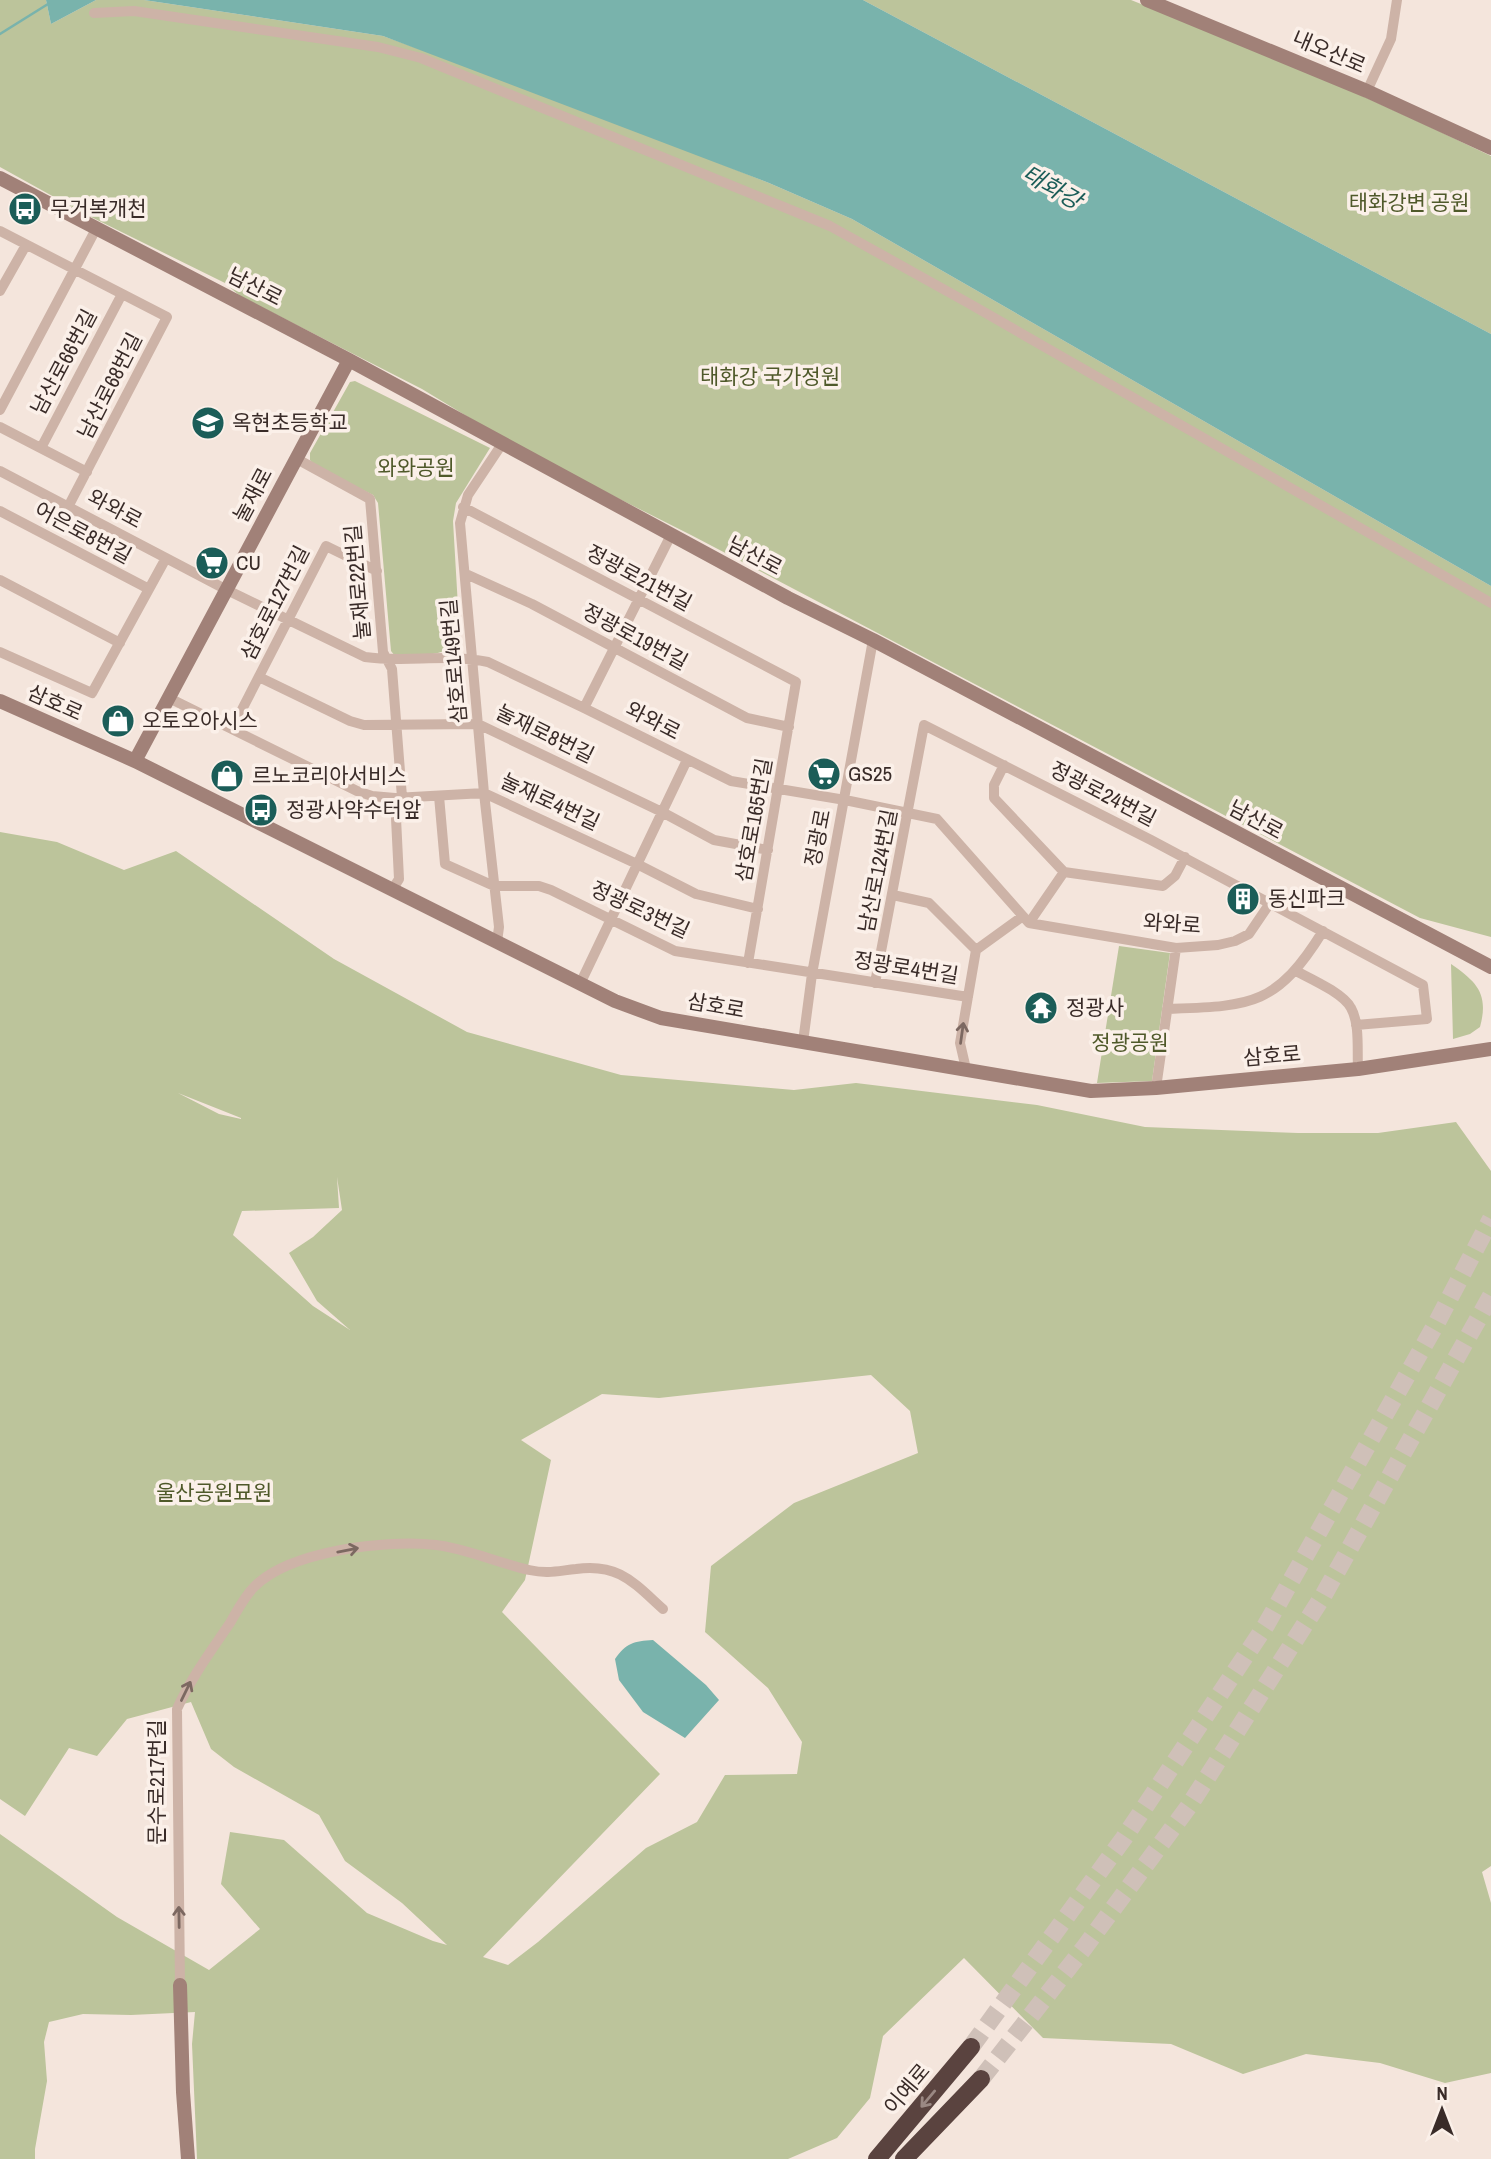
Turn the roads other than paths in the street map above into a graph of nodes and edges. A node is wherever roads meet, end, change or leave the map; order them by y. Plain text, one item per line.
1 (1397, 0) edge
2 (1155, 1) edge
3 (94, 13) dead end
4 (1367, 91) junction
5 (1491, 148) edge
6 (0, 178) edge
7 (96, 229) junction
8 (0, 231) edge
9 (26, 245) junction
10 (75, 270) junction
11 (0, 291) edge
12 (122, 294) junction
13 (349, 360) junction
14 (0, 410) edge
15 (0, 427) edge
16 (502, 444) junction
17 (41, 448) junction
18 (296, 459) junction
19 (0, 471) edge
20 (87, 472) junction
21 (68, 507) junction
22 (463, 507) junction
23 (2, 515) edge
24 (671, 535) junction
25 (166, 558) junction
26 (377, 571) junction
27 (466, 573) junction
28 (0, 580) edge
29 (149, 589) junction
30 (227, 590) junction
31 (639, 600) junction
32 (1491, 603) edge
33 (288, 620) junction
34 (873, 640) junction
35 (120, 643) junction
36 (615, 648) junction
37 (0, 652) edge
38 (472, 659) junction
39 (386, 660) junction
40 (259, 677) junction
41 (796, 682) joint
42 (169, 698) junction
43 (0, 701) edge
44 (584, 708) junction
45 (478, 724) junction
46 (396, 725) junction
47 (924, 725) joint
48 (789, 727) junction
49 (232, 729) junction
50 (687, 760) junction
51 (135, 761) junction
52 (1004, 765) junction
53 (778, 790) junction
54 (484, 793) junction
55 (439, 796) junction
56 (398, 797) junction
57 (845, 800) junction
58 (662, 812) junction
59 (908, 812) junction
60 (768, 850) junction
61 (1185, 858) junction
62 (637, 864) junction
63 (1064, 872) junction
64 (494, 886) junction
65 (392, 890) junction
66 (893, 895) junction
67 (1270, 903) junction
68 (758, 909) junction
69 (611, 919) junction
70 (1026, 919) junction
71 (1323, 931) junction
72 (497, 942) junction
73 (1177, 948) junction
74 (976, 950) junction
75 (748, 963) junction
76 (1491, 967) edge
77 (1296, 971) junction
78 (813, 974) junction
79 (875, 983) junction
80 (580, 984) junction
81 (968, 997) junction
82 (1167, 1009) junction
83 (1356, 1025) junction
84 (803, 1042) junction
85 (1491, 1049) edge
86 (966, 1069) junction
87 (1358, 1069) junction
88 (1156, 1088) junction
89 (663, 1609) dead end
90 (180, 1985) joint
91 (971, 2047) tunnel mouth
92 (981, 2079) tunnel mouth
93 (188, 2159) edge
94 (877, 2159) edge
95 (904, 2159) edge

1 - 4 street
2 - 4 main road, 내오산로
3 - 32 street
4 - 5 main road, 내오산로
6 - 7 main road, 남산로
7 - 10 street
7 - 13 main road, 남산로
8 - 9 street
9 - 10 street
9 - 11 street
10 - 12 street
10 - 14 street
12 - 17 street, 남산로66번길
12 - 20 street, 남산로68번길
13 - 16 main road, 남산로
13 - 18 main road, 눌재로
15 - 17 street
16 - 22 street, 삼호로149번길
16 - 24 main road, 남산로
17 - 20 street
18 - 26 street, 눌재로22번길
18 - 30 main road, 눌재로
19 - 21 street, 와와로
20 - 21 street, 남산로68번길
21 - 25 street, 와와로
22 - 27 street, 삼호로149번길
22 - 31 street, 정광로21번길
23 - 29 street, 어은로8번길
24 - 31 street
24 - 34 main road, 남산로
25 - 29 street
25 - 30 street, 와와로
26 - 33 street, 삼호로127번길
26 - 39 street, 눌재로22번길
27 - 36 street, 정광로19번길
27 - 38 street, 삼호로149번길
28 - 35 street
29 - 35 street
30 - 33 street, 와와로
30 - 42 main road, 눌재로
31 - 36 street
31 - 41 street, 정광로21번길
33 - 39 street, 와와로
33 - 40 street, 삼호로127번길
34 - 57 street, 정광로
34 - 76 main road, 남산로
35 - 37 street
36 - 44 street
36 - 48 street, 정광로19번길
38 - 39 street, 와와로
38 - 44 street, 와와로
38 - 45 street, 삼호로149번길
39 - 46 street, 눌재로22번길
40 - 46 street, 눌재로8번길
40 - 49 street, 삼호로127번길
41 - 48 street, 삼호로165번길
42 - 49 street, 눌재로4번길
42 - 51 main road, 눌재로
43 - 51 main road, 삼호로
44 - 50 street, 와와로
45 - 46 street, 눌재로8번길
45 - 54 street, 삼호로149번길
45 - 58 street, 눌재로8번길
46 - 56 street, 눌재로22번길
47 - 52 street, 정광로24번길
47 - 59 street, 남산로124번길
48 - 53 street, 삼호로165번길
49 - 56 street, 눌재로4번길
50 - 53 street, 와와로
50 - 58 street
51 - 65 main road, 삼호로
52 - 61 street, 정광로24번길
52 - 63 street
53 - 57 street, 와와로
53 - 60 street, 삼호로165번길
54 - 55 street, 눌재로4번길
54 - 62 street, 눌재로4번길
54 - 64 street, 삼호로149번길
55 - 56 street, 눌재로4번길
55 - 64 street
56 - 65 street, 눌재로22번길
57 - 59 street, 와와로
57 - 78 street, 정광로
58 - 60 street, 눌재로8번길
58 - 62 street
59 - 66 street, 남산로124번길
59 - 70 street, 와와로
60 - 68 street, 삼호로165번길
61 - 63 street
61 - 67 street, 정광로24번길
62 - 68 street, 눌재로4번길
62 - 69 street
63 - 70 street
64 - 69 street, 정광로3번길
64 - 72 street, 삼호로149번길
65 - 72 main road, 삼호로
66 - 74 street, 정광로4번길
66 - 79 street, 남산로124번길
67 - 71 street, 정광로24번길
67 - 73 street, 와와로
68 - 75 street, 삼호로165번길
69 - 75 street, 정광로3번길
69 - 80 street
70 - 73 street, 와와로
70 - 74 street
71 - 77 street
71 - 83 street, 정광로24번길
72 - 80 main road, 삼호로
73 - 82 street
74 - 81 street, 정광로4번길
75 - 78 street, 정광로3번길
77 - 82 street
77 - 83 street
78 - 79 street, 정광로4번길
78 - 84 street, 정광로
79 - 81 street, 정광로4번길
80 - 84 main road, 삼호로
86 -> 81 street
82 - 88 street
83 - 87 street
84 - 86 main road, 삼호로
85 - 87 main road, 삼호로
86 - 88 main road, 삼호로
87 - 88 main road, 삼호로
90 -> 89 street, 문수로217번길
90 - 93 main road, 문수로217번길
91 -> 94 highway, 이예로
92 - 95 highway

